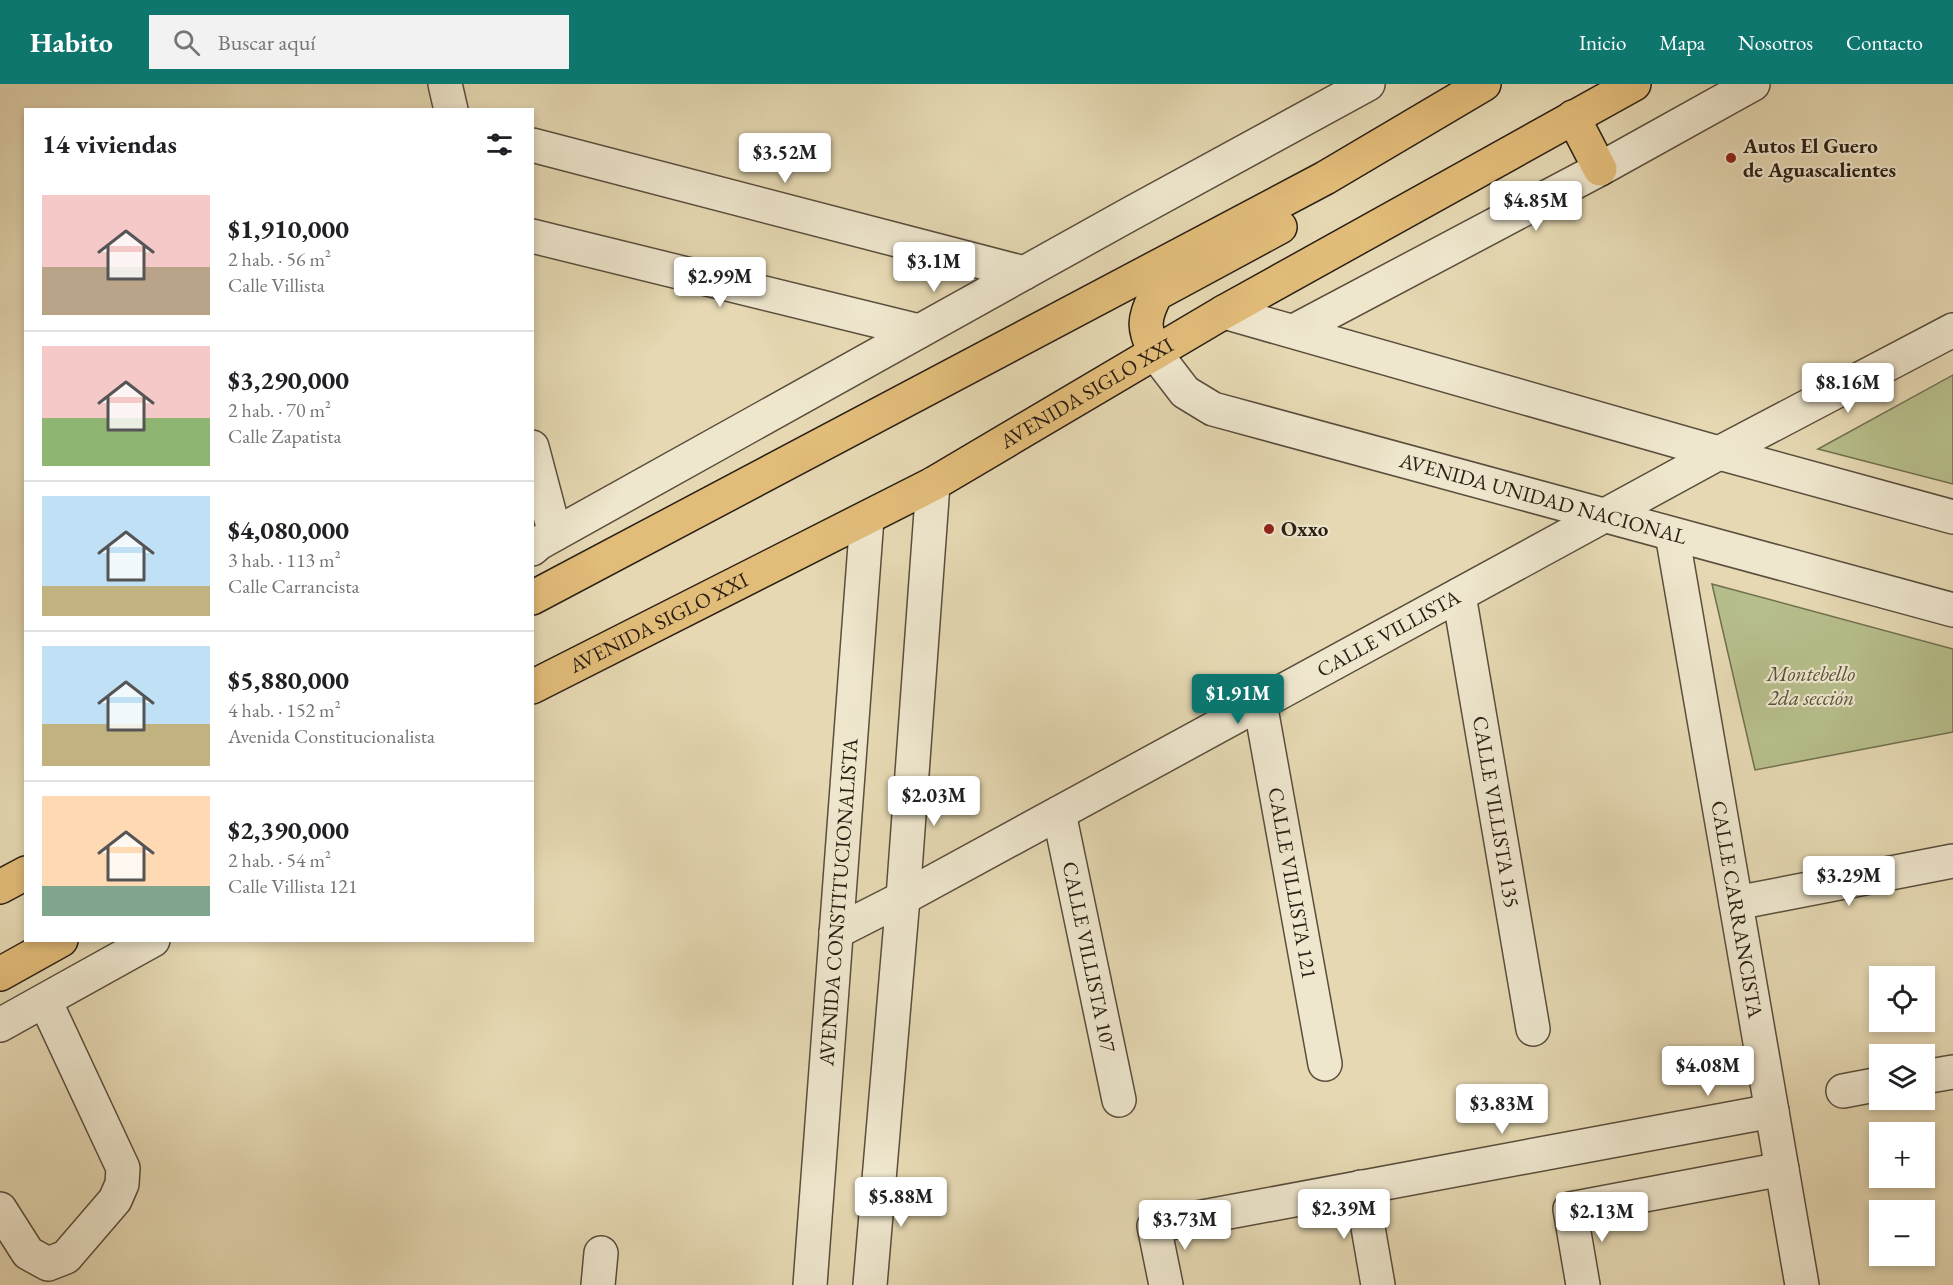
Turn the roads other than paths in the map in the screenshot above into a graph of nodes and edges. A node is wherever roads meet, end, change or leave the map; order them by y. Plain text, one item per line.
1 (445, 84) edge
2 (1368, 84) edge
3 (1484, 84) edge
4 (1634, 84) edge
5 (1753, 84) edge
6 (1326, 95) edge
7 (451, 108) edge
8 (1574, 117) junction
9 (534, 146) edge
10 (1600, 169) junction
11 (1325, 178) junction
12 (534, 236) edge
13 (1024, 273) junction
14 (1224, 312) junction
15 (1953, 330) edge
16 (919, 331) junction
17 (1294, 331) junction
18 (1155, 353) junction
19 (1719, 453) junction
20 (534, 463) edge
21 (933, 484) junction
22 (1605, 515) junction
23 (1953, 517) edge
24 (867, 518) junction
25 (1672, 534) junction
26 (544, 542) edge
27 (1459, 595) junction
28 (534, 597) edge
29 (1953, 610) edge
30 (534, 686) edge
31 (1260, 704) junction
32 (1059, 813) junction
33 (1953, 861) edge
34 (24, 874) edge
35 (0, 887) edge
36 (903, 898) junction
37 (1736, 903) junction
38 (836, 932) junction
39 (57, 942) edge
40 (149, 942) edge
41 (0, 974) edge
42 (45, 1001) junction
43 (0, 1025) edge
44 (1533, 1029) dead end
45 (1325, 1064) dead end
46 (1953, 1072) edge
47 (1935, 1075) edge
48 (1869, 1086) edge
49 (1843, 1091) dead end
50 (1119, 1100) dead end
51 (1772, 1111) junction
52 (1782, 1169) junction
53 (1361, 1187) junction
54 (0, 1209) edge
55 (601, 1253) dead end
56 (598, 1285) edge
57 (810, 1285) edge
58 (870, 1285) edge
59 (1166, 1285) edge
60 (1378, 1285) edge
61 (1583, 1285) edge
62 (1802, 1285) edge

1 - 7 street
2 - 6 street
3 - 11 highway
4 - 8 highway, AVENIDA SIGLO XXI
5 - 10 street
6 - 13 street
8 - 10 highway
8 - 14 highway, AVENIDA SIGLO XXI
9 - 13 street
10 - 17 street
11 - 18 highway
11 - 28 highway
12 - 16 street
13 - 16 street
14 - 17 street
14 - 18 highway, AVENIDA SIGLO XXI
15 - 19 street, CALLE VILLISTA
16 - 26 street
17 - 19 street
18 - 21 highway, AVENIDA SIGLO XXI
18 - 22 street, AVENIDA UNIDAD NACIONAL
19 - 22 street, CALLE VILLISTA
19 - 23 street
20 - 26 street
21 - 24 highway, AVENIDA SIGLO XXI
21 - 36 street
22 - 25 street, AVENIDA UNIDAD NACIONAL
22 - 27 street, CALLE VILLISTA
24 - 30 highway, AVENIDA SIGLO XXI
24 - 38 street, AVENIDA CONSTITUCIONALISTA
25 - 29 street, AVENIDA UNIDAD NACIONAL
25 - 37 street, CALLE CARRANCISTA
27 - 31 street, CALLE VILLISTA
27 - 44 street, CALLE VILLISTA 135
31 - 32 street, CALLE VILLISTA
31 - 45 street, CALLE VILLISTA 121
32 - 36 street, CALLE VILLISTA
32 - 50 street, CALLE VILLISTA 107
33 - 37 street
34 - 35 highway
36 - 38 street, CALLE VILLISTA
36 - 58 street
37 - 51 street, CALLE CARRANCISTA
38 - 57 street, AVENIDA CONSTITUCIONALISTA
39 - 41 highway
40 - 42 street
42 - 43 street
42 - 54 street
46 - 47 street
48 - 49 street
51 - 52 street, CALLE CARRANCISTA
51 - 53 street
52 - 61 street
52 - 62 street, CALLE CARRANCISTA
53 - 59 street
53 - 60 street
55 - 56 street

